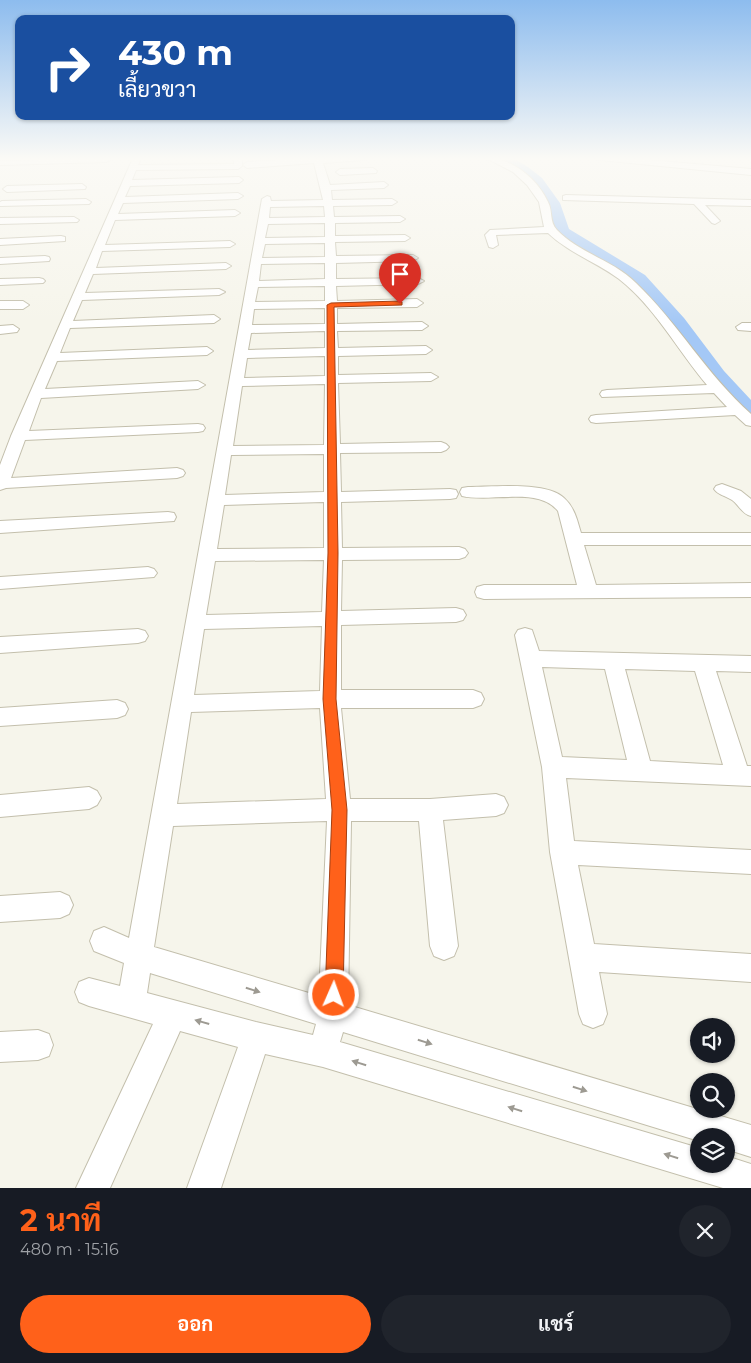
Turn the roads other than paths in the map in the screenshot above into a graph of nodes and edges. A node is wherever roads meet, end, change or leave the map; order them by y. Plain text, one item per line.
1 (114, 213) edge
2 (221, 213) edge
3 (265, 213) edge
4 (295, 213) edge
5 (326, 213) edge
6 (362, 213) edge
7 (384, 213) edge
8 (546, 213) edge
9 (708, 213) edge
10 (112, 217) junction
11 (400, 219) dead end
12 (1, 220) edge
13 (74, 220) dead end
14 (715, 221) dead end
15 (551, 230) junction
16 (405, 238) dead end
17 (61, 239) dead end
18 (260, 240) junction
19 (0, 242) edge
20 (230, 244) dead end
21 (493, 245) dead end
22 (99, 248) junction
23 (413, 258) dead end
24 (45, 259) dead end
25 (330, 260) junction
26 (0, 261) edge
27 (257, 261) junction
28 (226, 266) dead end
29 (90, 271) junction
30 (39, 280) dead end
31 (418, 281) dead end
32 (0, 282) edge
33 (331, 283) junction
34 (253, 284) junction
35 (219, 292) dead end
36 (77, 297) junction
37 (417, 303) dead end
38 (0, 305) edge
39 (23, 305) dead end
40 (331, 305) junction
41 (249, 306) junction
42 (214, 319) dead end
43 (65, 325) junction
44 (422, 326) dead end
45 (331, 328) junction
46 (245, 329) junction
47 (0, 330) edge
48 (13, 330) dead end
49 (426, 350) dead end
50 (207, 351) dead end
51 (332, 352) junction
52 (241, 354) junction
53 (52, 357) junction
54 (431, 376) dead end
55 (332, 379) junction
56 (236, 382) junction
57 (198, 385) dead end
58 (716, 388) junction
59 (36, 394) junction
60 (606, 394) dead end
61 (737, 411) junction
62 (596, 419) dead end
63 (751, 422) edge
64 (198, 428) dead end
65 (18, 436) junction
66 (441, 447) dead end
67 (332, 448) junction
68 (225, 452) junction
69 (177, 473) dead end
70 (0, 484) edge
71 (722, 490) dead end
72 (468, 492) dead end
73 (450, 494) dead end
74 (332, 498) junction
75 (216, 500) junction
76 (751, 511) edge
77 (168, 517) dead end
78 (0, 527) edge
79 (574, 539) junction
80 (751, 539) edge
81 (333, 553) junction
82 (459, 553) dead end
83 (207, 555) junction
84 (148, 574) dead end
85 (0, 582) edge
86 (588, 590) junction
87 (751, 590) edge
88 (484, 592) dead end
89 (456, 614) dead end
90 (331, 618) junction
91 (196, 622) junction
92 (525, 635) dead end
93 (138, 636) dead end
94 (0, 645) edge
95 (530, 659) junction
96 (613, 661) junction
97 (703, 663) junction
98 (751, 664) edge
99 (330, 699) junction
100 (473, 699) dead end
101 (182, 704) junction
102 (117, 709) dead end
103 (0, 717) edge
104 (553, 767) junction
105 (641, 771) junction
106 (744, 775) edge
107 (89, 798) dead end
108 (496, 805) dead end
109 (0, 806) edge
110 (339, 810) junction
111 (430, 810) junction
112 (163, 815) junction
113 (563, 852) junction
114 (751, 862) edge
115 (60, 905) dead end
116 (0, 909) edge
117 (104, 941) dead end
118 (444, 946) dead end
119 (139, 956) junction
120 (583, 957) junction
121 (751, 968) edge
122 (89, 992) dead end
123 (131, 1004) junction
124 (173, 1014) junction
125 (333, 1014) junction
126 (593, 1014) dead end
127 (256, 1037) junction
128 (38, 1045) dead end
129 (0, 1048) edge
130 (323, 1052) junction
131 (751, 1141) edge
132 (751, 1180) edge
133 (93, 1188) edge
134 (204, 1188) edge

1 - 10 street
2 - 10 street
3 - 18 street
4 - 18 street
5 - 25 street
6 - 16 street
7 - 11 street
8 - 15 street
9 - 14 street
10 - 22 street
12 - 13 street
15 - 21 street
15 - 58 street
17 - 19 street
18 - 27 street
20 - 22 street
22 - 29 street
23 - 25 street
24 - 26 street
25 - 27 street
25 - 33 street
27 - 34 street
28 - 29 street
29 - 36 street
30 - 32 street
31 - 33 street
33 - 34 street
33 - 40 street
34 - 41 street
35 - 36 street
36 - 43 street
37 - 40 street
38 - 39 street
40 - 41 street
40 - 45 street
41 - 46 street
42 - 43 street
43 - 53 street
44 - 45 street
45 - 46 street
45 - 51 street
46 - 52 street
47 - 48 street
49 - 51 street
50 - 53 street
51 - 52 street
51 - 55 street
52 - 56 street
53 - 59 street
54 - 55 street
55 - 56 street
55 - 67 street
56 - 68 street
57 - 59 street
58 - 60 street
58 - 61 street
59 - 65 street
61 - 62 street
61 - 63 street
64 - 65 street
65 - 70 street
66 - 67 street
67 - 68 street
67 - 74 street
68 - 75 street
69 - 70 street
71 - 76 street
72 - 79 street
73 - 74 street
74 - 75 street
74 - 81 street
75 - 83 street
77 - 78 street
79 - 80 street
79 - 86 street
81 - 82 street
81 - 83 street
81 - 90 street
83 - 91 street
84 - 85 street
86 - 87 street
86 - 88 street
89 - 90 street
90 - 91 street
90 - 99 street
91 - 101 street
92 - 95 street
93 - 94 street
95 - 96 street
95 - 104 street
96 - 97 street
96 - 105 street
97 - 98 street
97 - 106 street
99 - 100 street
99 - 101 street
99 - 110 street
101 - 112 street
102 - 103 street
104 - 105 street
104 - 113 street
105 - 106 street
107 - 109 street
108 - 111 street
110 - 111 street
110 - 112 street
110 - 125 street
111 - 118 street
112 - 119 street
113 - 114 street
113 - 120 street
115 - 116 street
117 - 119 street
119 - 123 street
119 -> 125 street
120 - 121 street
120 - 126 street
122 - 123 street
123 - 124 street
127 -> 124 street
124 - 133 street
125 - 130 street
125 -> 131 street
127 - 130 street
127 - 134 street
128 - 129 street
132 -> 130 street

